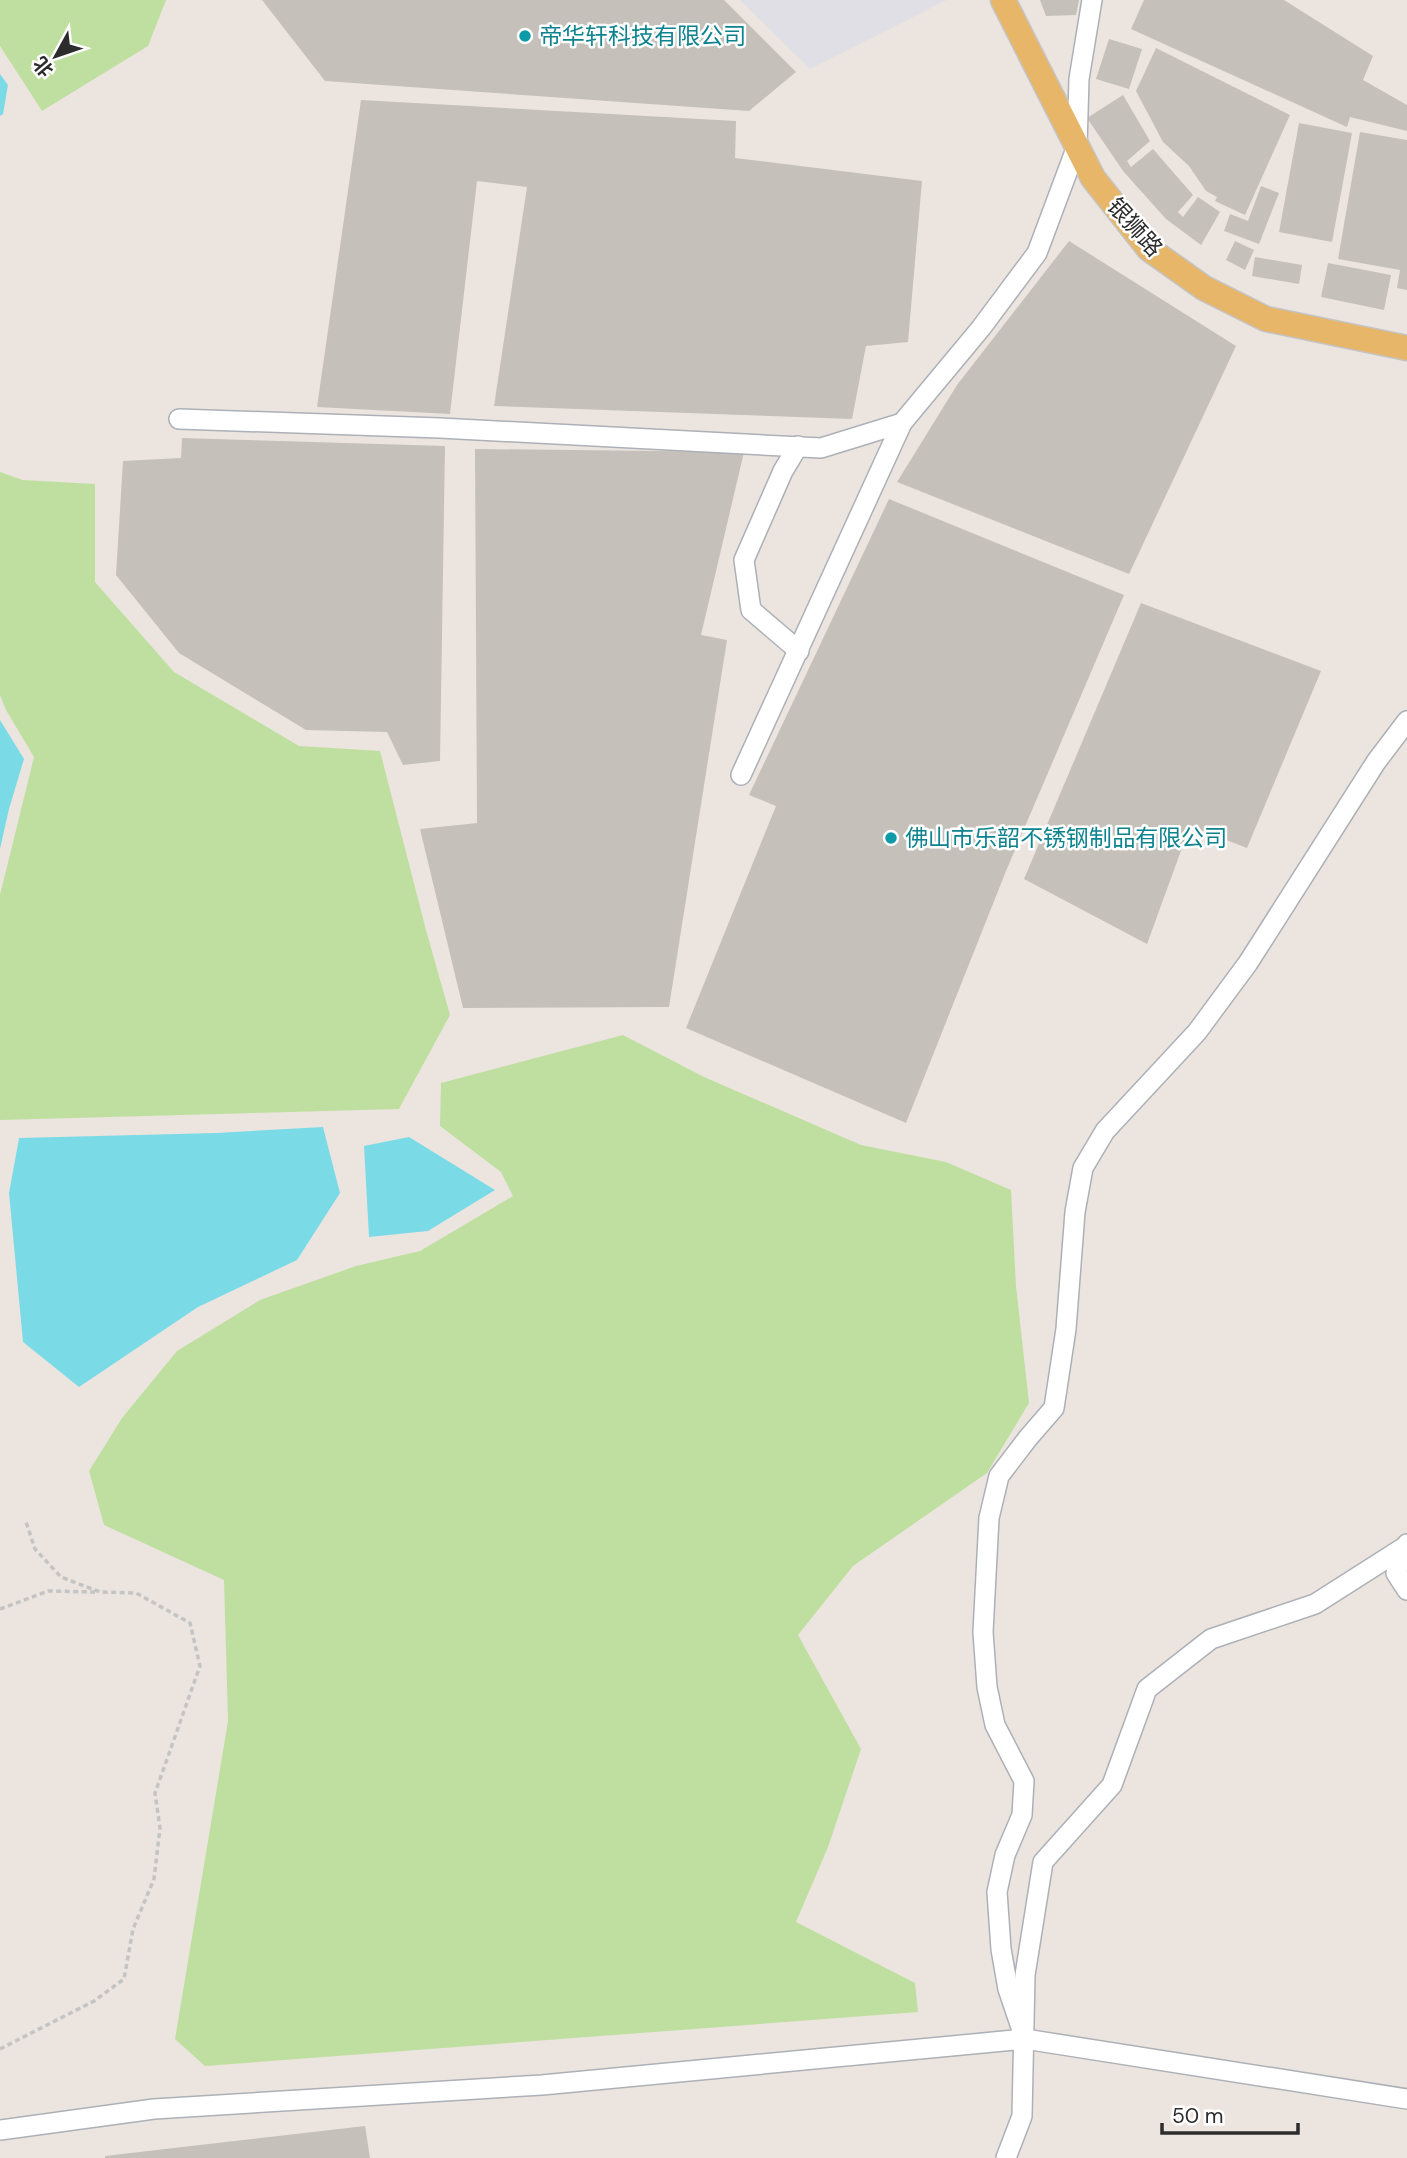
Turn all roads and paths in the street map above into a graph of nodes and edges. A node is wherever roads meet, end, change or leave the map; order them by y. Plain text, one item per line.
1 (1003, 0) edge
2 (1092, 0) edge
3 (1077, 146) junction
4 (1407, 348) edge
5 (179, 419) dead end
6 (902, 423) junction
7 (798, 446) junction
8 (799, 651) junction
9 (1407, 722) edge
10 (741, 775) dead end
11 (26, 1522) dead end
12 (1406, 1544) edge
13 (1407, 1590) edge
14 (100, 1592) junction
15 (0, 1609) edge
16 (1025, 2039) junction
17 (0, 2049) edge
18 (1407, 2099) edge
19 (0, 2130) edge
20 (1006, 2158) edge

1 - 3 main road, 银狮路
2 - 3 street
3 - 4 main road, 银狮路
3 - 6 street
5 - 7 street
6 - 7 street
6 - 8 street
7 - 8 street
8 - 10 street
9 - 16 street
11 - 14 path
12 - 13 street
12 - 16 street
14 - 15 path
14 - 17 path
16 - 18 street
16 - 19 street
16 - 20 street

